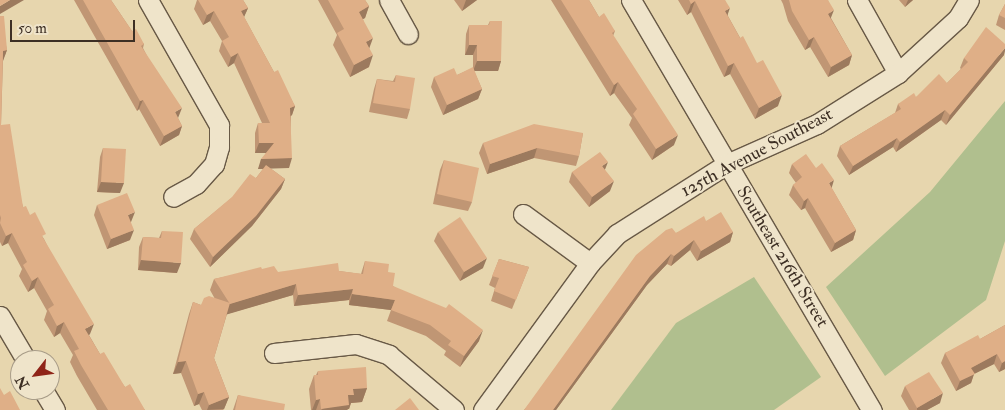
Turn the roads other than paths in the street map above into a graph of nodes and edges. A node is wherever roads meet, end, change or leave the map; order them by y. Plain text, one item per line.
1 (148, 0) edge
2 (389, 0) edge
3 (631, 0) edge
4 (856, 0) edge
5 (969, 0) edge
6 (408, 34) dead end
7 (898, 73) junction
8 (727, 164) junction
9 (173, 197) dead end
10 (523, 214) dead end
11 (590, 263) junction
12 (0, 316) edge
13 (20, 350) edge
14 (274, 353) dead end
15 (454, 410) edge
16 (483, 410) edge
17 (872, 410) edge

1 - 9 street
2 - 6 street
3 - 8 street, Southeast 216th Street
4 - 7 street
5 - 7 street, 125th Avenue Southeast
7 - 8 street, 125th Avenue Southeast
8 - 11 street, 125th Avenue Southeast
8 - 17 street, Southeast 216th Street
10 - 11 street
11 - 16 street, 125th Avenue Southeast
12 - 13 street
14 - 15 street

